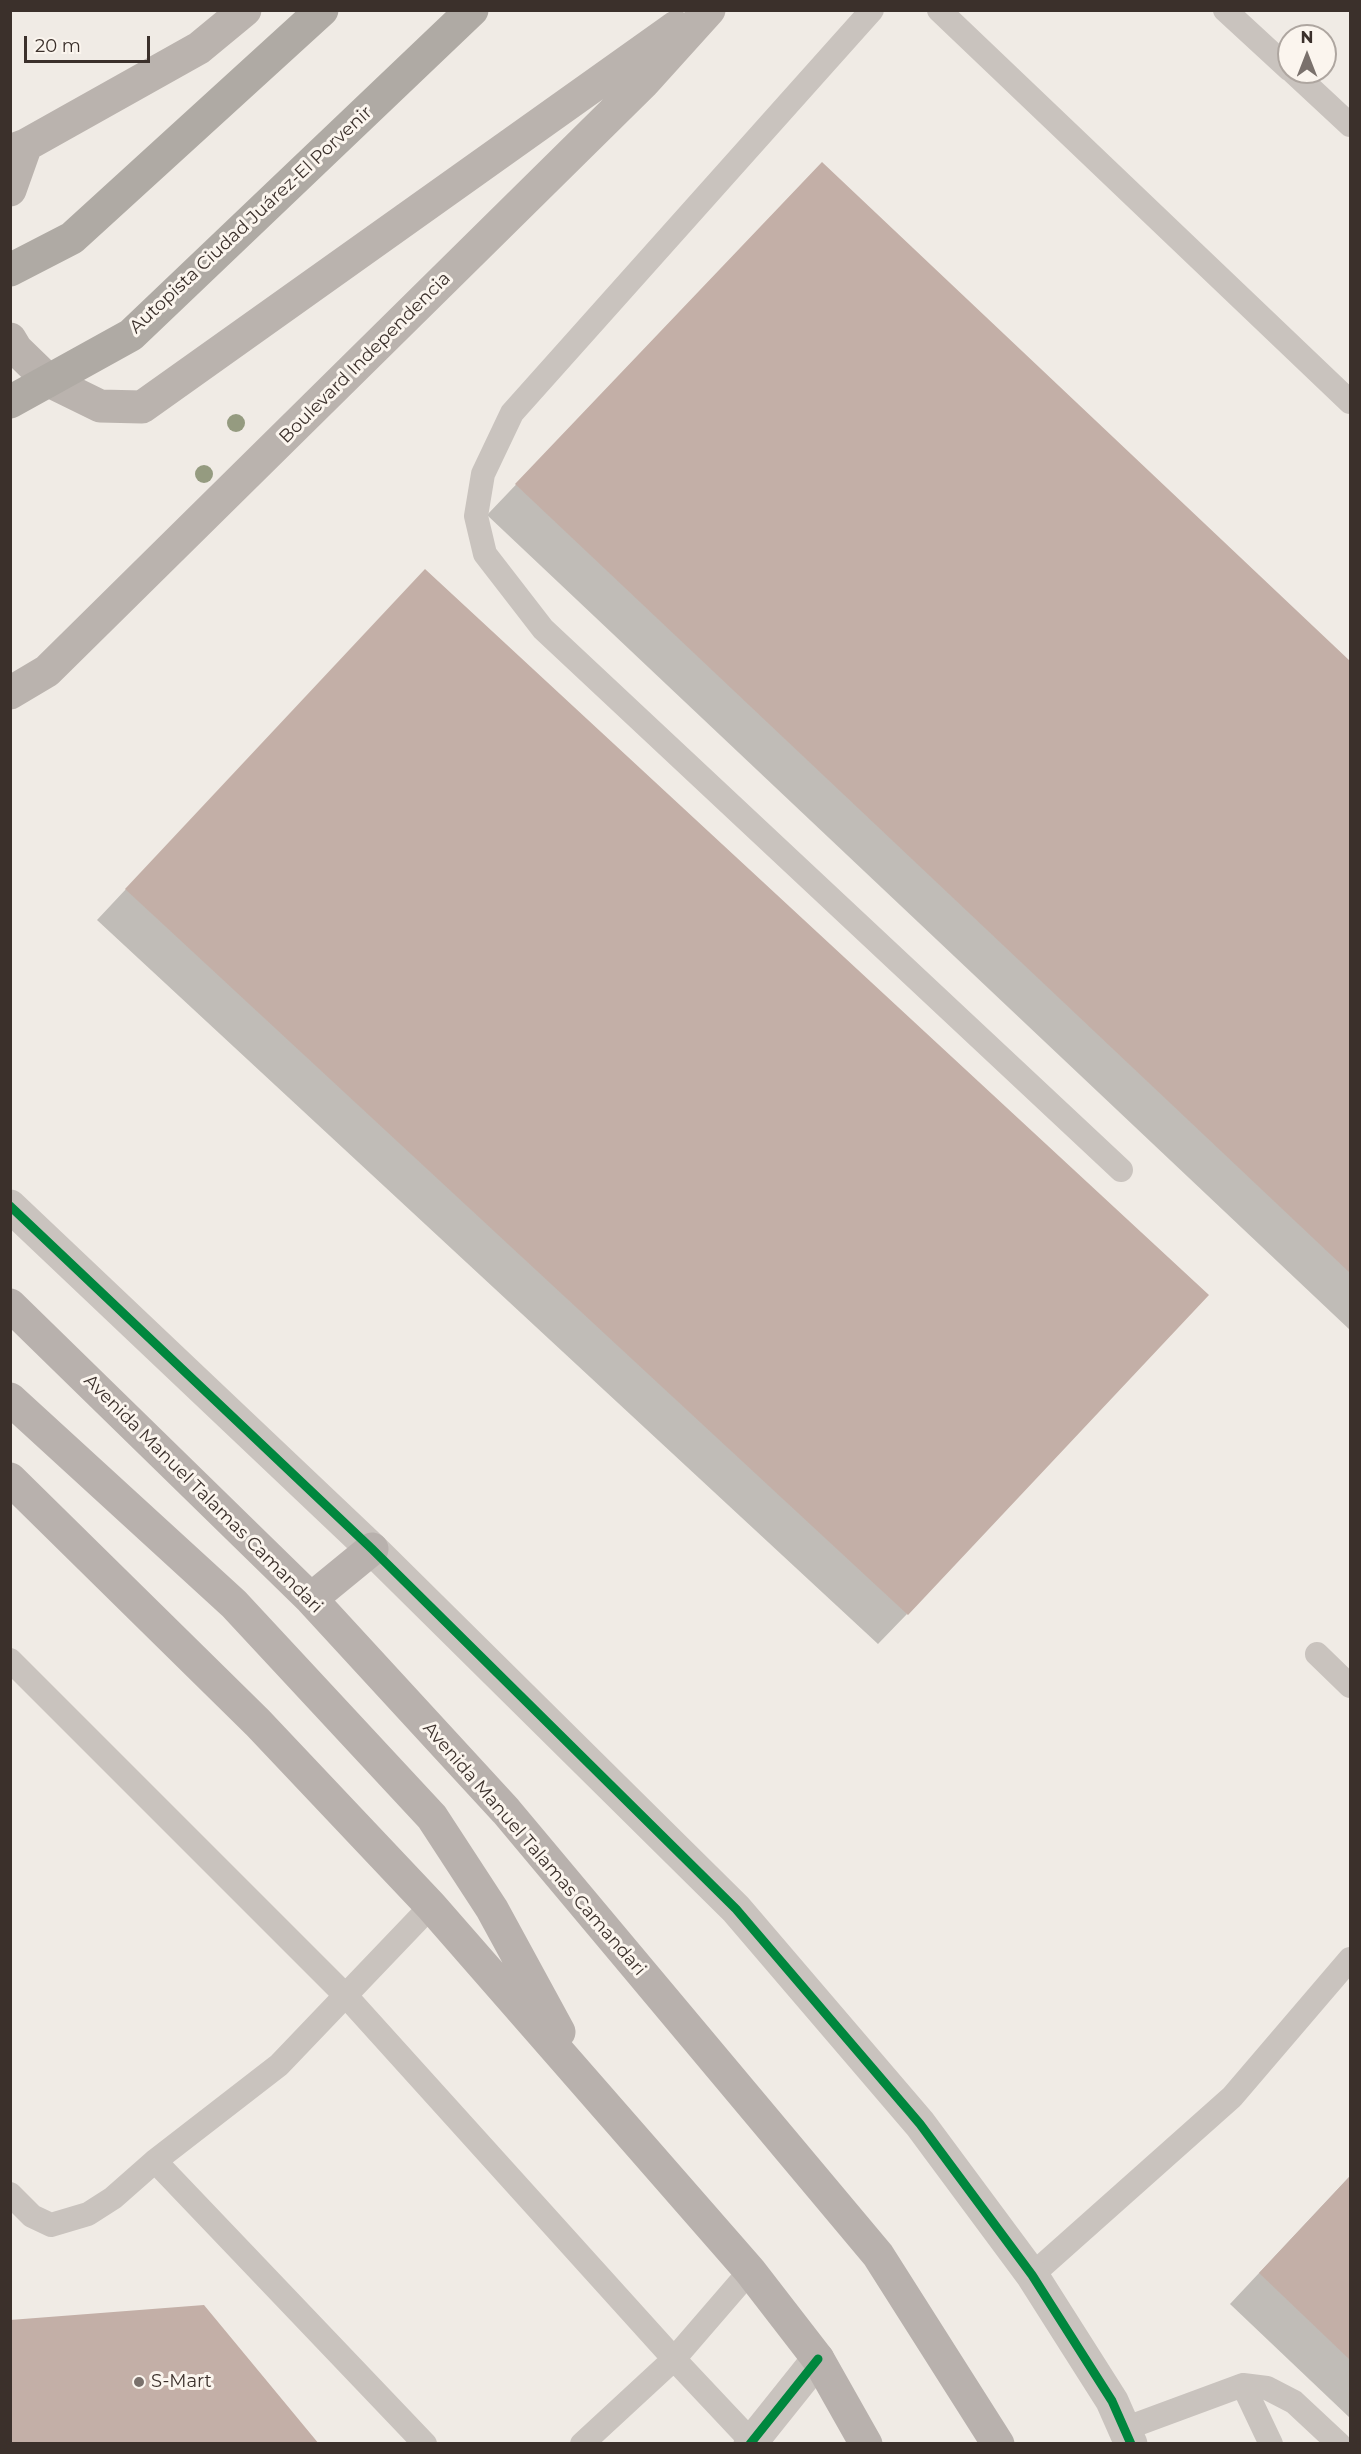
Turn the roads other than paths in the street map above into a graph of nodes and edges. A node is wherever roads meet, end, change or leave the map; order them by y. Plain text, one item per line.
1 (245, 10) edge
2 (322, 10) edge
3 (472, 10) edge
4 (699, 10) edge
5 (709, 10) edge
6 (872, 10) edge
7 (939, 10) edge
8 (1225, 10) edge
9 (1277, 58) edge
10 (1306, 84) edge
11 (1350, 125) edge
12 (18, 148) edge
13 (10, 190) edge
14 (10, 270) edge
15 (10, 339) edge
16 (10, 402) edge
17 (1350, 402) edge
18 (47, 671) junction
19 (10, 693) edge
20 (10, 703) edge
21 (1121, 1170) dead end
22 (10, 1206) edge
23 (10, 1305) edge
24 (10, 1399) edge
25 (10, 1479) edge
26 (372, 1549) junction
27 (311, 1599) junction
28 (1317, 1654) dead end
29 (10, 1660) edge
30 (1350, 1686) edge
31 (431, 1906) junction
32 (1350, 1959) edge
33 (347, 1997) junction
34 (588, 2086) junction
35 (154, 2161) junction
36 (10, 2194) edge
37 (750, 2271) junction
38 (1032, 2275) junction
39 (674, 2359) junction
40 (818, 2359) junction
41 (1242, 2385) junction
42 (1128, 2436) edge
43 (752, 2443) edge
44 (425, 2444) edge
45 (582, 2444) edge
46 (866, 2444) edge
47 (998, 2444) edge
48 (1271, 2444) edge
49 (1339, 2444) edge

1 - 12 main road
2 - 14 highway
3 - 16 highway, Autopista Ciudad Juárez-El Porvenir, bridge
4 - 15 main road
5 - 18 main road, Boulevard Independencia
6 - 21 lane
7 - 17 lane
8 - 9 lane
10 - 11 lane
12 - 13 main road
18 - 19 main road, Boulevard Independencia
18 - 20 street
22 - 26 street
23 - 27 main road, Avenida Manuel Talamas Camandari
24 - 34 main road
25 - 31 main road
26 - 27 main road
26 - 38 street
27 - 47 main road, Avenida Manuel Talamas Camandari
28 - 30 lane
29 - 33 lane
31 - 33 lane
31 - 34 main road
32 - 38 lane
33 - 35 lane
33 - 39 lane
34 - 37 main road
35 - 36 lane
35 - 44 lane
37 - 39 lane
37 - 40 main road
38 - 42 street
39 - 43 lane
39 - 45 lane
40 - 43 street
40 - 46 main road
41 - 42 lane
41 - 48 lane
41 - 49 lane

